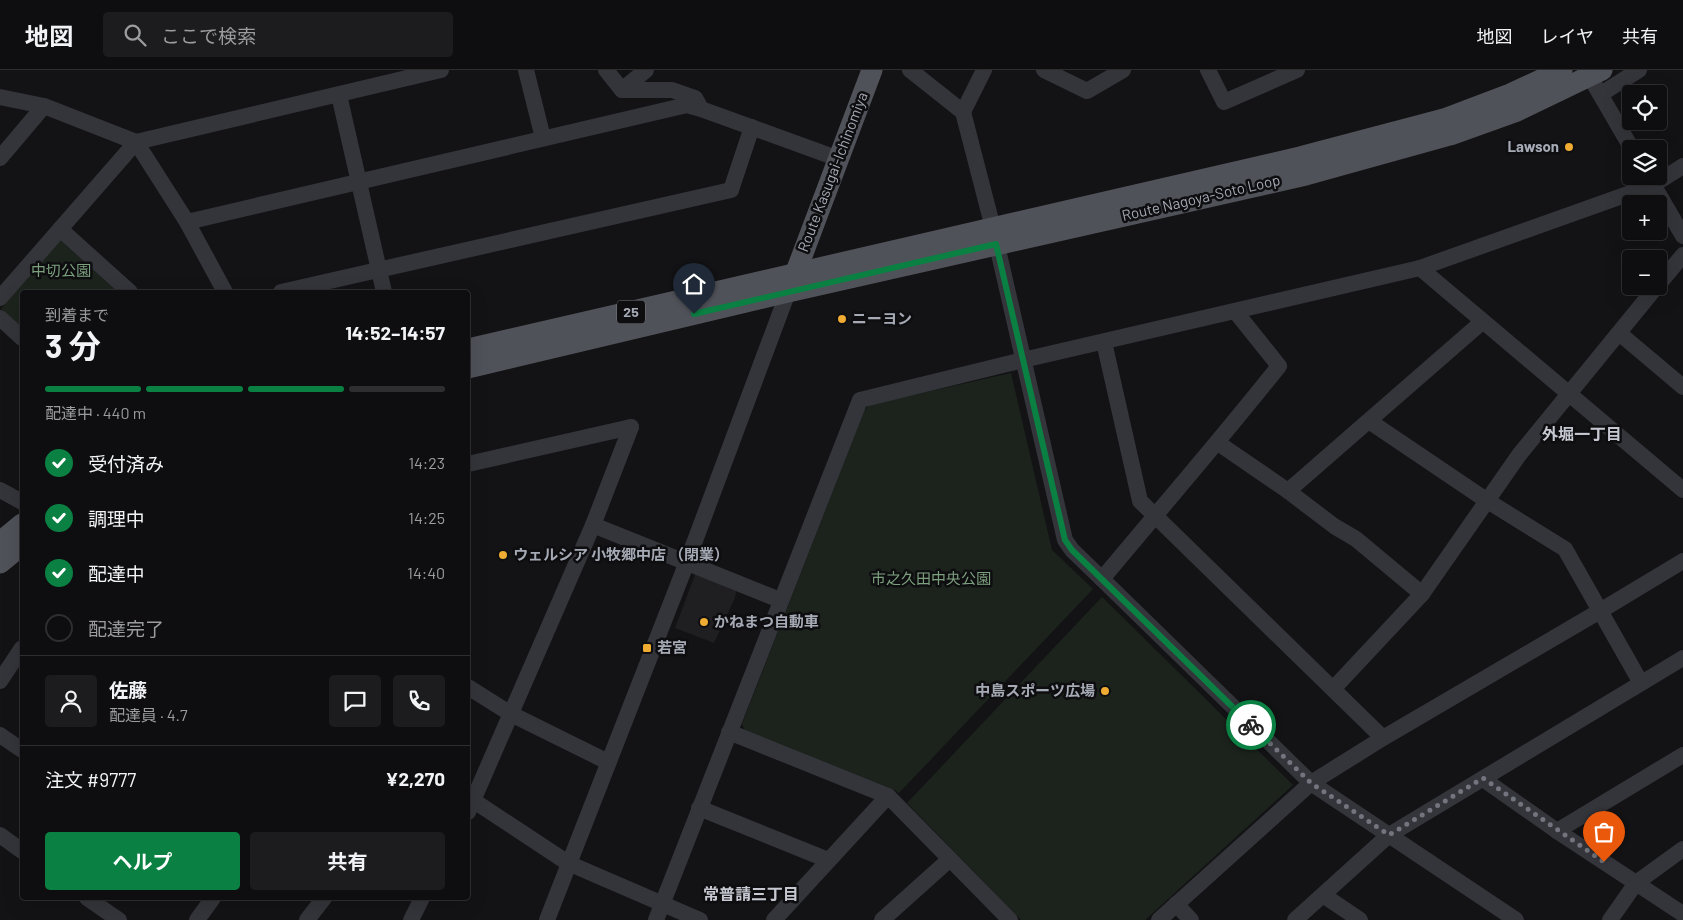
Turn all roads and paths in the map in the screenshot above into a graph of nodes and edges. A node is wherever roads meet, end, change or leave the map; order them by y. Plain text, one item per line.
1 (438, 70) edge
2 (526, 70) edge
3 (606, 70) edge
4 (646, 70) edge
5 (872, 70) edge
6 (910, 70) edge
7 (984, 70) edge
8 (1044, 70) edge
9 (1123, 70) edge
10 (1208, 70) edge
11 (1297, 70) edge
12 (1562, 70) edge
13 (1639, 70) edge
14 (1595, 78) edge
15 (622, 90) junction
16 (340, 94) junction
17 (0, 97) edge
18 (44, 106) junction
19 (701, 109) junction
20 (963, 112) junction
21 (752, 127) junction
22 (543, 138) junction
23 (1627, 140) edge
24 (136, 142) junction
25 (0, 158) edge
26 (839, 159) junction
27 (1683, 166) edge
28 (1667, 173) edge
29 (360, 181) junction
30 (1639, 185) edge
31 (1652, 185) edge
32 (187, 222) junction
33 (60, 229) junction
34 (995, 236) junction
35 (1683, 236) edge
36 (1683, 255) edge
37 (1420, 268) junction
38 (379, 270) junction
39 (1667, 274) edge
40 (791, 283) junction
41 (128, 290) edge
42 (224, 290) edge
43 (290, 290) edge
44 (384, 290) edge
45 (1650, 295) edge
46 (0, 298) edge
47 (1236, 311) junction
48 (0, 318) edge
49 (1482, 322) junction
50 (1619, 333) junction
51 (20, 336) edge
52 (1104, 342) junction
53 (470, 349) edge
54 (1023, 360) junction
55 (470, 367) edge
56 (1683, 387) edge
57 (1569, 393) junction
58 (1369, 421) junction
59 (1218, 443) junction
60 (470, 464) edge
61 (0, 490) edge
62 (1683, 490) edge
63 (1288, 492) junction
64 (1486, 500) junction
65 (20, 501) edge
66 (1154, 516) junction
67 (593, 525) junction
68 (20, 526) edge
69 (0, 542) edge
70 (20, 547) edge
71 (1683, 560) edge
72 (687, 562) junction
73 (0, 563) edge
74 (1102, 579) junction
75 (1422, 594) junction
76 (780, 600) junction
77 (1600, 612) junction
78 (20, 651) edge
79 (1683, 658) edge
80 (0, 681) edge
81 (1641, 683) junction
82 (470, 688) edge
83 (1332, 689) junction
84 (511, 714) junction
85 (729, 732) junction
86 (0, 734) edge
87 (1382, 738) junction
88 (20, 749) edge
89 (1683, 755) edge
90 (608, 762) junction
91 (1483, 778) junction
92 (1311, 783) junction
93 (888, 796) junction
94 (470, 803) edge
95 (699, 808) junction
96 (1557, 831) junction
97 (0, 835) edge
98 (1389, 835) junction
99 (1683, 849) edge
100 (20, 850) edge
101 (950, 858) junction
102 (828, 860) junction
103 (568, 863) junction
104 (1636, 883) junction
105 (1323, 895) junction
106 (90, 900) edge
107 (212, 900) edge
108 (322, 900) edge
109 (421, 900) edge
110 (662, 903) junction
111 (1176, 904) junction
112 (1683, 914) edge
113 (119, 920) edge
114 (197, 920) edge
115 (307, 920) edge
116 (411, 920) edge
117 (547, 920) edge
118 (656, 920) edge
119 (700, 920) edge
120 (774, 920) edge
121 (882, 920) edge
122 (1010, 920) edge
123 (1159, 920) edge
124 (1191, 920) edge
125 (1295, 920) edge
126 (1360, 920) edge
127 (1516, 920) edge
128 (1610, 920) edge

1 - 16 street
2 - 22 street
3 - 15 street
4 - 15 street
5 - 26 main road, Route Kasugai-Ichinomiya
6 - 20 street
7 - 20 street
8 - 9 street
10 - 11 street
12 - 34 main road, Route Nagoya-Soto Loop
13 - 14 street
14 - 23 street
14 - 34 main road, Route Nagoya-Soto Loop
15 - 19 street
16 - 24 street
16 - 29 street
17 - 18 street
18 - 24 street
18 - 25 street
19 - 21 street
19 - 22 street
20 - 34 street
21 - 26 street
21 - 38 street
22 - 29 street
24 - 32 street
24 - 33 street
26 - 40 main road, Route Kasugai-Ichinomiya
27 - 28 street
29 - 32 street
29 - 38 street
30 - 37 street
31 - 35 street
32 - 42 street
33 - 41 street
33 - 46 street
34 - 40 main road, Route Nagoya-Soto Loop
34 - 54 street
36 - 39 street
37 - 47 street
37 - 49 street
38 - 43 street
38 - 44 street
40 - 53 main road, 25
40 - 55 main road, 25
40 - 72 street
45 - 50 street
47 - 52 street
47 - 59 street
48 - 51 street
49 - 57 street
49 - 58 street
50 - 56 street
50 - 57 street
52 - 54 street
52 - 66 street
54 - 74 street
54 - 76 street
57 - 62 street
57 - 64 street
58 - 63 street
58 - 64 street
59 - 63 street
59 - 66 street
60 - 67 street
61 - 65 street
63 - 75 street
64 - 75 street
64 - 77 street
66 - 74 street
66 - 83 street
67 - 72 street
67 - 84 street
68 - 69 main road
70 - 73 main road
71 - 77 street
72 - 76 street
72 - 90 street
74 - 92 street
75 - 83 street
76 - 85 street
77 - 81 street
77 - 87 street
78 - 80 street
79 - 81 street
81 - 91 street
82 - 84 street
83 - 87 street
84 - 90 street
84 - 94 street
85 - 93 street
85 - 95 street
86 - 88 street
87 - 92 street
89 - 96 street
90 - 103 street
91 - 96 street
91 - 98 street
92 - 98 street
92 - 111 street
93 - 101 street
93 - 102 street
94 - 103 street
95 - 102 street
95 - 110 street
96 - 104 street
97 - 100 street
98 - 105 street
98 - 127 street
99 - 104 street
101 - 121 street
101 - 122 street
102 - 120 street
103 - 110 street
103 - 117 street
104 - 112 street
104 - 128 street
105 - 125 street
105 - 126 street
106 - 113 street
107 - 114 street
108 - 115 street
109 - 116 street
110 - 118 street
110 - 119 street
111 - 123 street
111 - 124 street

